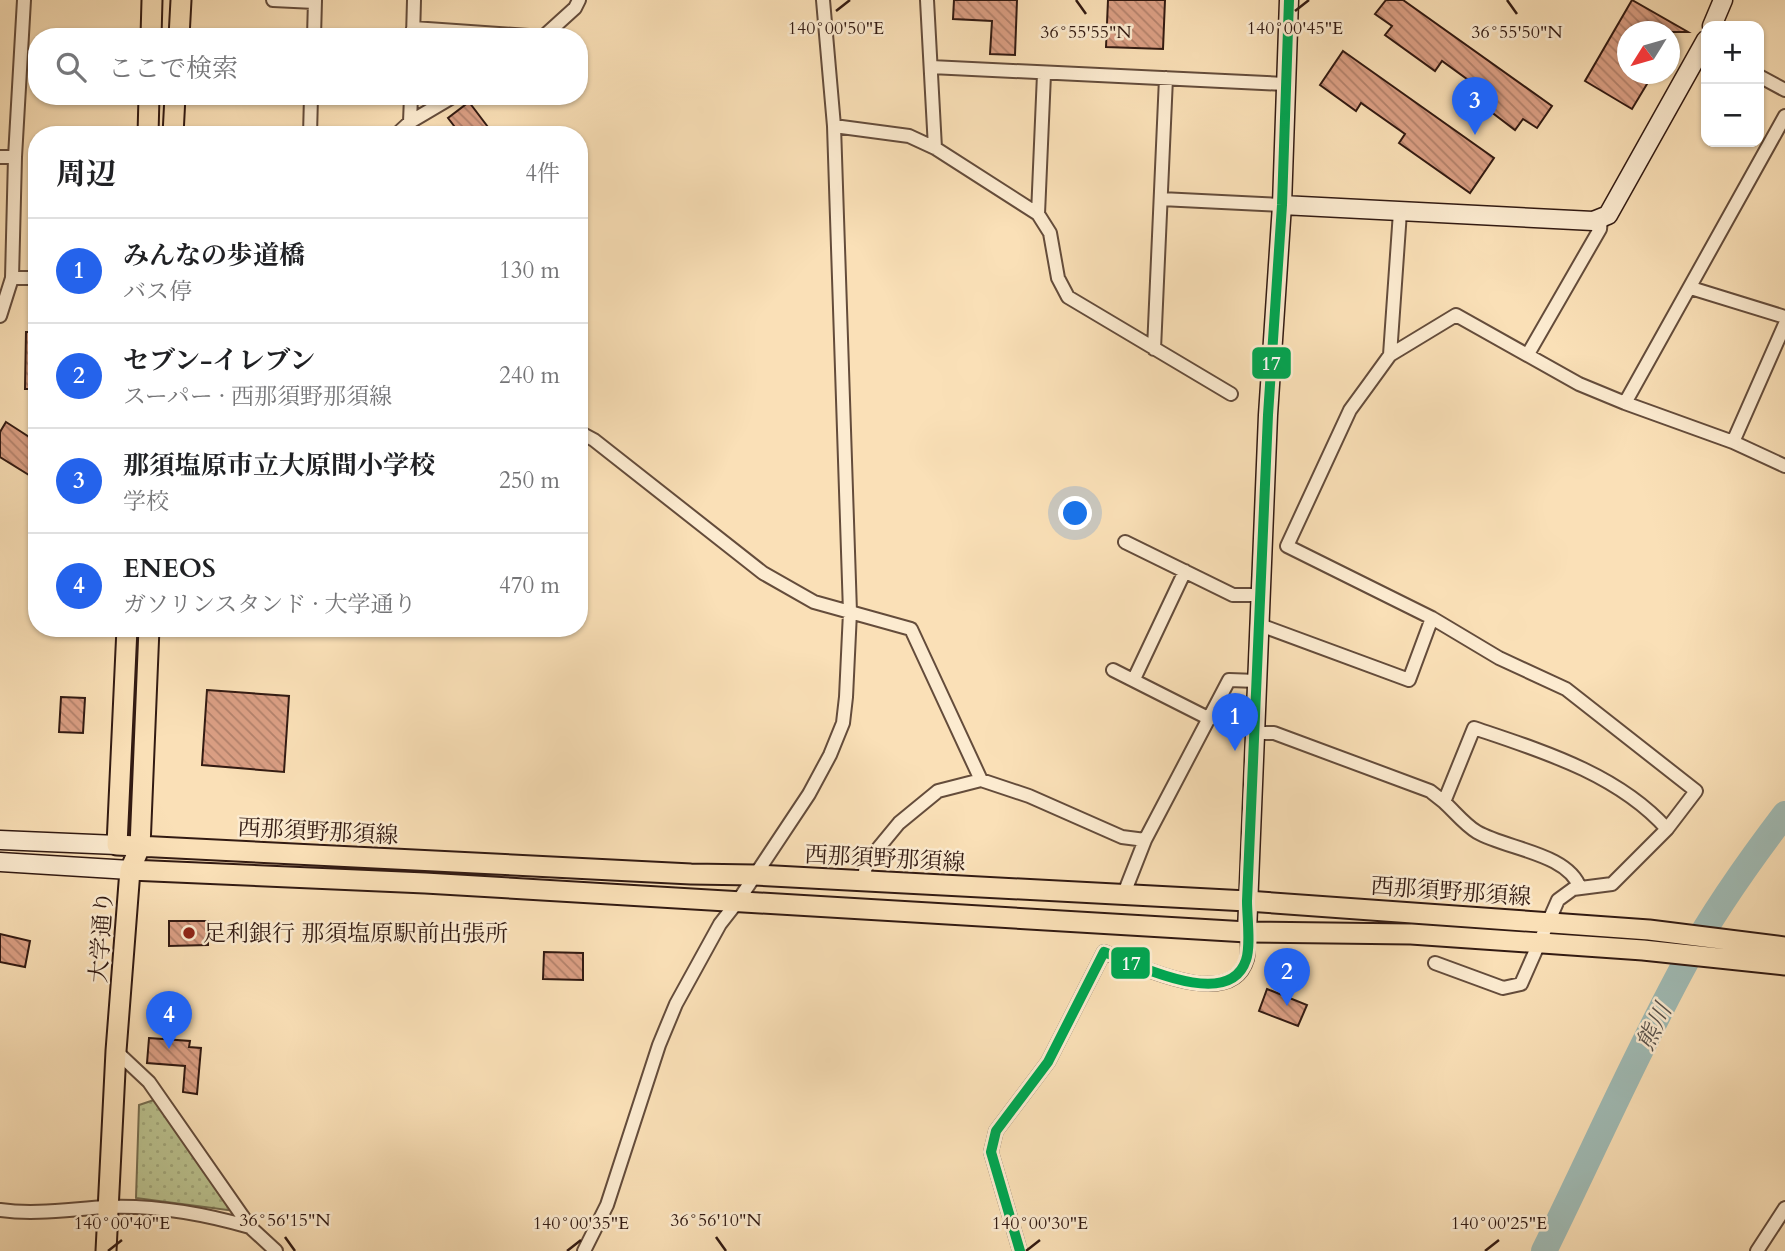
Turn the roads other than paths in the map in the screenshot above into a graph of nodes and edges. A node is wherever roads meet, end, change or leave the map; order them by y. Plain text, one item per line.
1 (24, 0) edge
2 (152, 0) edge
3 (181, 0) edge
4 (273, 0) edge
5 (415, 0) edge
6 (579, 0) edge
7 (823, 0) edge
8 (928, 0) edge
9 (1289, 0) edge
10 (1723, 0) edge
11 (315, 1) edge
12 (1715, 21) edge
13 (151, 28) edge
14 (179, 28) edge
15 (314, 28) edge
16 (413, 28) edge
17 (553, 28) edge
18 (1701, 51) edge
19 (931, 67) junction
20 (1044, 74) junction
21 (1166, 78) junction
22 (1764, 78) edge
23 (1285, 84) junction
24 (1785, 90) edge
25 (149, 105) edge
26 (175, 105) edge
27 (311, 105) edge
28 (411, 105) edge
29 (439, 105) edge
30 (1785, 116) edge
31 (410, 122) junction
32 (148, 126) edge
33 (173, 126) edge
34 (310, 126) edge
35 (406, 126) edge
36 (834, 126) junction
37 (935, 148) junction
38 (0, 157) edge
39 (15, 157) junction
40 (1161, 199) junction
41 (1282, 205) junction
42 (1400, 212) junction
43 (1038, 215) junction
44 (1601, 220) junction
45 (12, 278) junction
46 (28, 278) edge
47 (1691, 288) junction
48 (0, 316) edge
49 (1785, 317) edge
50 (1785, 324) edge
51 (1154, 349) junction
52 (1528, 354) junction
53 (1390, 355) junction
54 (1231, 394) dead end
55 (1625, 403) junction
56 (588, 437) edge
57 (1733, 442) junction
58 (1785, 466) edge
59 (1125, 542) dead end
60 (1185, 571) junction
61 (1261, 595) junction
62 (850, 612) junction
63 (1432, 618) junction
64 (1260, 625) junction
65 (127, 637) edge
66 (149, 637) edge
67 (1113, 670) dead end
68 (1133, 679) junction
69 (1257, 681) junction
70 (1210, 719) junction
71 (1255, 733) junction
72 (981, 780) junction
73 (1444, 802) junction
74 (1667, 829) junction
75 (0, 840) edge
76 (1145, 840) junction
77 (117, 845) junction
78 (140, 847) junction
79 (0, 862) edge
80 (130, 870) junction
81 (755, 875) junction
82 (864, 881) junction
83 (1580, 888) junction
84 (1123, 896) junction
85 (738, 901) junction
86 (1247, 901) junction
87 (1549, 923) junction
88 (1247, 932) junction
89 (1538, 943) junction
90 (1785, 947) edge
91 (1435, 963) dead end
92 (1785, 965) edge
93 (117, 1051) junction
94 (110, 1207) junction
95 (1785, 1208) edge
96 (0, 1210) edge
97 (250, 1227) junction
98 (106, 1251) edge
99 (276, 1251) edge
100 (584, 1251) edge
101 (1020, 1251) edge
102 (1757, 1251) edge

1 - 39 street
2 - 13 main road
3 - 14 main road
4 - 11 street
5 - 16 street
6 - 17 street
7 - 36 street
8 - 19 street
9 - 23 street
10 - 12 street
11 - 15 street
18 - 44 street
19 - 20 street
19 - 37 street
20 - 21 street
20 - 43 street
21 - 23 street
21 - 40 street
22 - 24 street
23 - 41 street
25 - 32 main road
26 - 33 main road
27 - 34 street
28 - 31 street
29 - 31 street
30 - 47 street
31 - 35 street
36 - 37 street
36 - 62 street
37 - 43 street
38 - 39 street
39 - 45 street
40 - 41 street
40 - 51 street
41 - 42 street
41 - 61 street
42 - 44 street
42 - 53 street
43 - 51 street
44 - 52 street
45 - 46 street
45 - 48 street
47 - 49 street
47 - 55 street
50 - 57 street
51 - 54 street
52 - 53 street
52 - 55 street
53 - 63 street
55 - 57 street
56 - 62 street
57 - 58 street
59 - 60 street
60 - 61 street
60 - 68 street
61 - 64 street
62 - 72 street
62 - 81 street
63 - 64 street
63 - 74 street
64 - 69 street
65 - 77 main road
66 - 78 main road, 大学通り
67 - 68 street
68 - 70 street
69 - 70 street
69 - 71 street
70 - 76 street
71 - 73 street
71 - 86 street
72 - 76 street
72 - 82 street
73 - 74 street
73 - 83 street
74 - 83 street
75 - 77 street
76 - 84 street
77 - 78 main road, 西那須野那須線
77 - 80 main road
78 - 80 main road, 大学通り
78 - 81 main road, 西那須野那須線
79 - 80 street
80 - 85 main road, 西那須野那須線
80 - 93 main road, 大学通り
81 - 82 main road, 西那須野那須線
81 - 85 street
82 - 84 main road, 西那須野那須線
83 - 87 street
84 - 86 main road, 西那須野那須線
85 - 88 main road, 西那須野那須線
85 - 100 street
86 - 87 main road, 西那須野那須線
86 - 88 street
87 - 89 street
87 - 90 main road, 西那須野那須線
88 - 89 main road, 西那須野那須線
88 - 101 street
89 - 91 street
89 - 92 main road, 西那須野那須線
93 - 94 main road, 大学通り
93 - 97 street
94 - 96 street
94 - 97 street
94 - 98 main road, 大学通り
95 - 102 street
97 - 99 street

